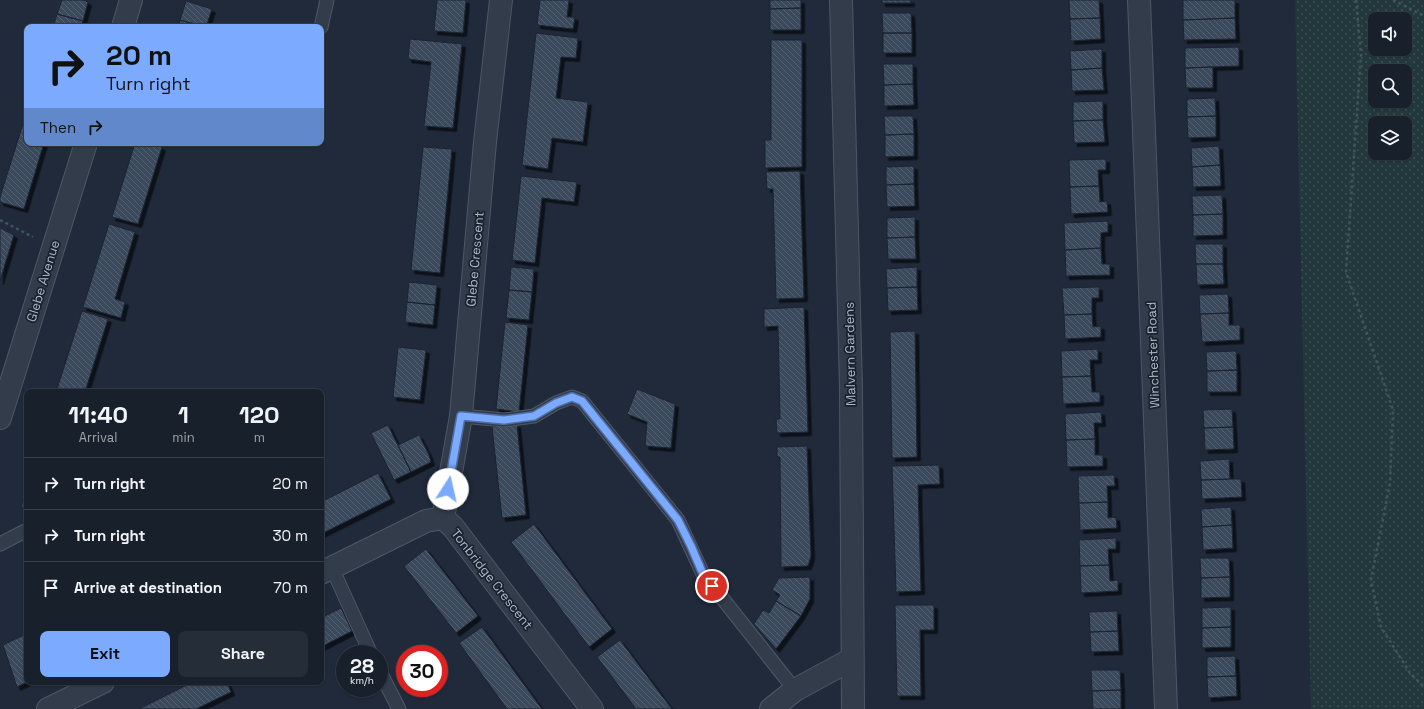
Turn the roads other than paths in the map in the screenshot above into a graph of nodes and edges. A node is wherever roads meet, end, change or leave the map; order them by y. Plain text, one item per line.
1 (132, 0) edge
2 (327, 0) edge
3 (501, 0) edge
4 (841, 0) edge
5 (1139, 0) edge
6 (124, 24) edge
7 (322, 24) edge
8 (85, 146) edge
9 (461, 416) junction
10 (0, 418) edge
11 (443, 518) junction
12 (24, 532) edge
13 (0, 544) edge
14 (327, 570) edge
15 (366, 645) edge
16 (852, 658) junction
17 (97, 685) edge
18 (388, 688) edge
19 (795, 690) junction
20 (48, 709) edge
21 (399, 709) edge
22 (592, 709) edge
23 (771, 709) edge
24 (853, 709) edge
25 (1166, 709) edge

1 - 6 street
2 - 7 lane
3 - 9 street, Glebe Crescent
4 - 16 street, Malvern Gardens
5 - 25 street, Winchester Road
8 - 10 street, Glebe Avenue
9 - 11 street, Glebe Crescent
9 - 19 lane
11 - 14 street, Tonbridge Crescent
11 - 22 street, Tonbridge Crescent
12 - 13 lane
14 - 15 lane
16 - 19 street
16 - 24 street, Malvern Gardens
17 - 20 street
18 - 21 lane
19 - 23 street

